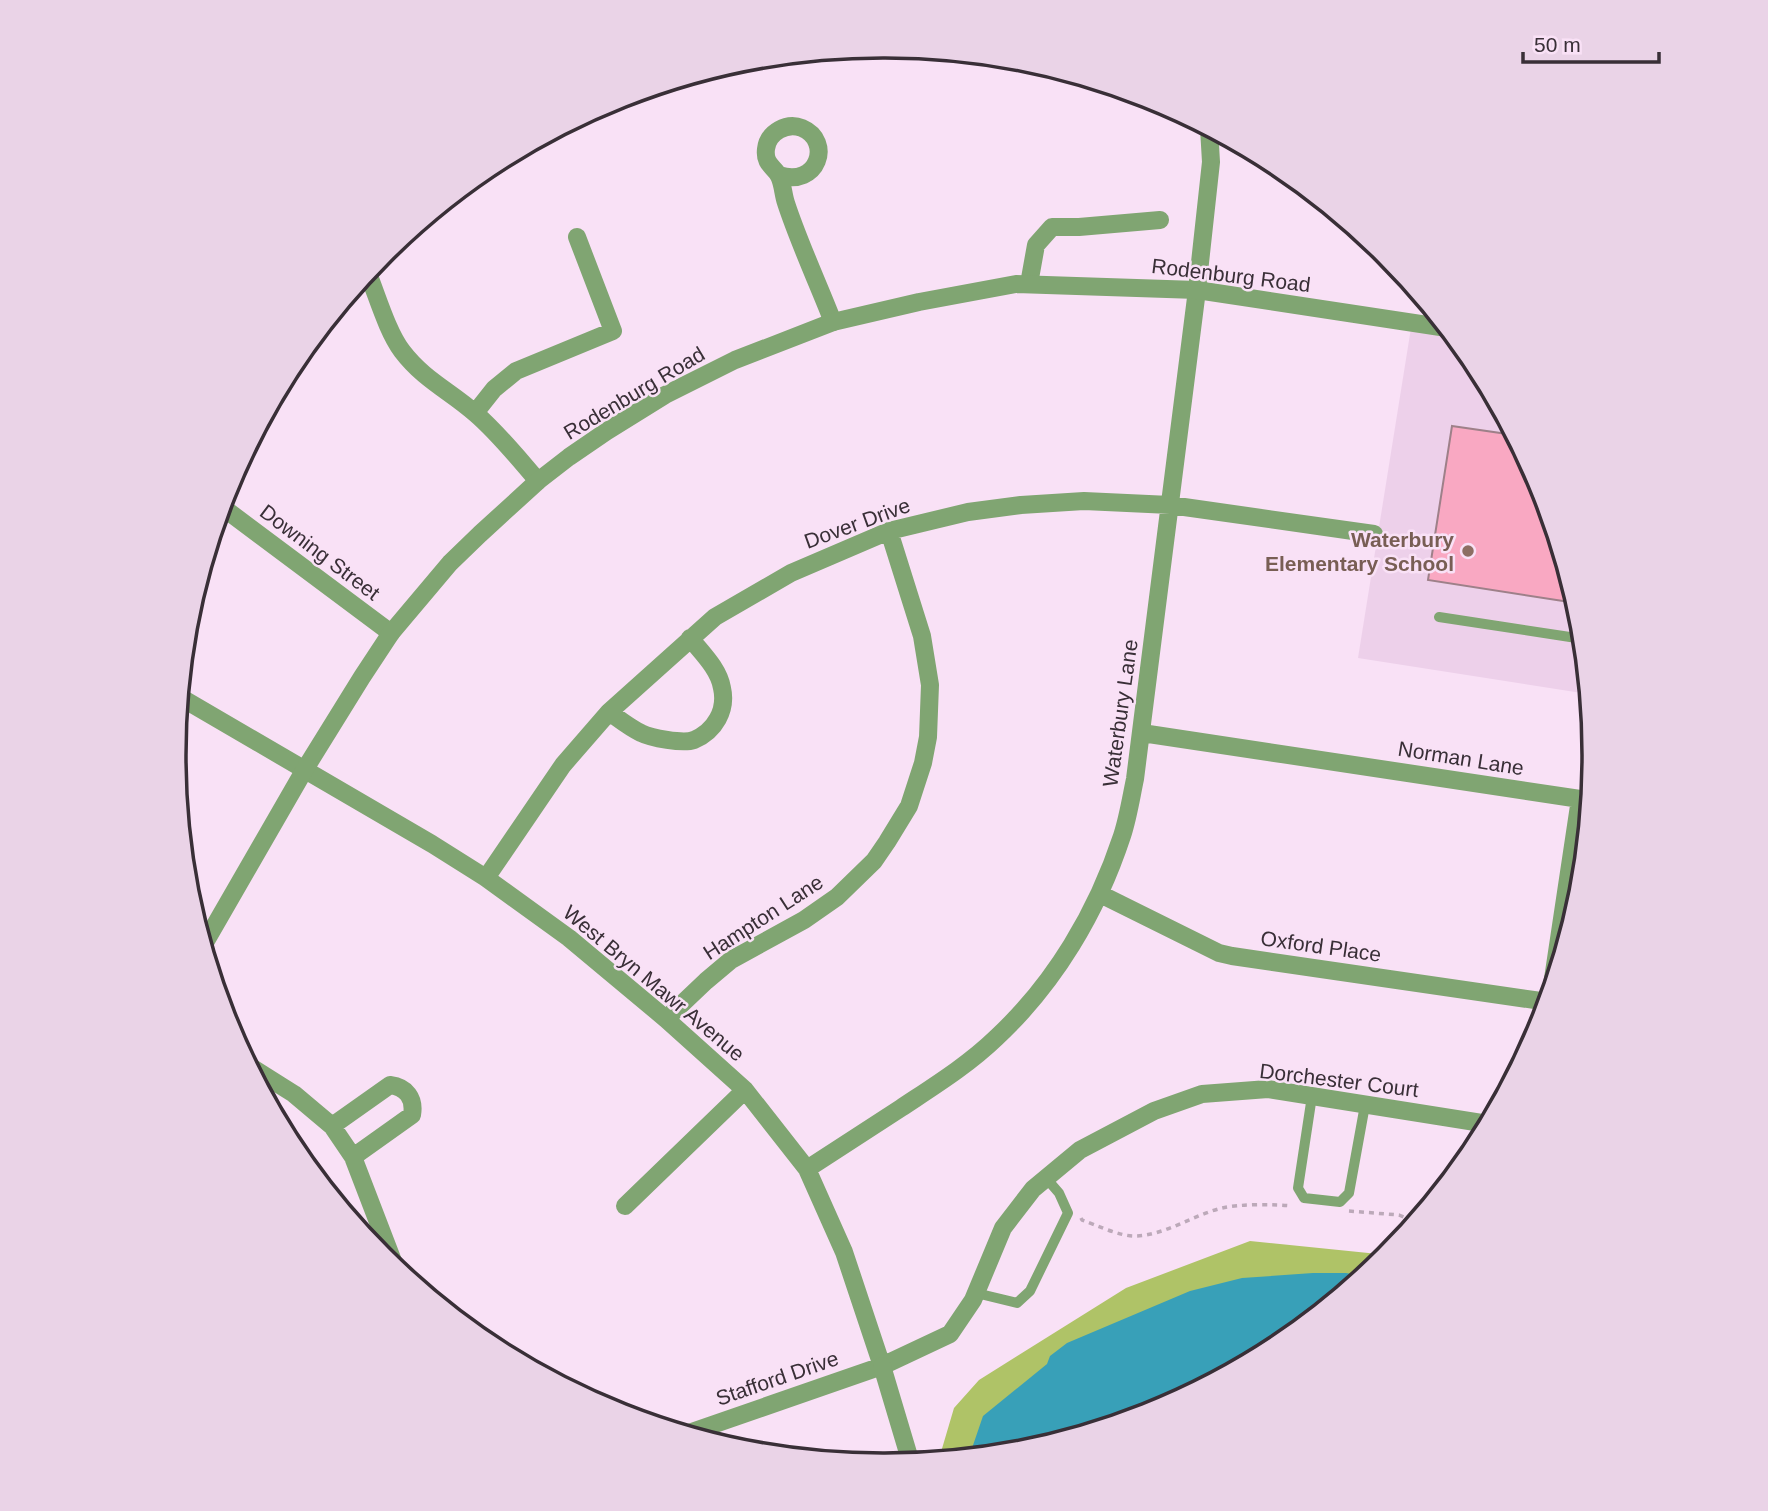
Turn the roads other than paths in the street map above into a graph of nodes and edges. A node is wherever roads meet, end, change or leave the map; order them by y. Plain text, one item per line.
1 (1210, 139) edge
2 (779, 175) dead end
3 (1160, 220) dead end
4 (578, 237) dead end
5 (371, 282) edge
6 (1029, 284) junction
7 (1197, 290) junction
8 (833, 322) junction
9 (1434, 326) edge
10 (475, 413) junction
11 (538, 481) junction
12 (1170, 505) junction
13 (230, 513) edge
14 (889, 531) junction
15 (1374, 534) dead end
16 (1439, 617) dead end
17 (391, 633) junction
18 (1571, 637) edge
19 (691, 638) junction
20 (189, 702) edge
21 (609, 712) junction
22 (1142, 733) junction
23 (305, 769) junction
24 (486, 878) junction
25 (1100, 894) junction
26 (1560, 926) edge
27 (210, 934) edge
28 (1537, 1000) edge
29 (666, 1020) junction
30 (264, 1075) edge
31 (745, 1090) junction
32 (1312, 1096) junction
33 (1366, 1105) junction
34 (1477, 1122) edge
35 (332, 1126) junction
36 (353, 1157) junction
37 (807, 1169) junction
38 (1046, 1178) junction
39 (625, 1206) dead end
40 (387, 1244) edge
41 (975, 1293) junction
42 (882, 1366) junction
43 (702, 1429) edge
44 (909, 1452) edge

1 - 7 street, Waterbury Lane
2 - 8 street
3 - 6 street
4 - 10 street
5 - 10 street
6 - 7 street, Rodenburg Road
6 - 8 street, Rodenburg Road
7 - 9 street, Rodenburg Road
7 - 12 street, Waterbury Lane
8 - 11 street, Rodenburg Road
10 - 11 street
11 - 17 street, Rodenburg Road
12 - 14 street, Dover Drive
12 - 15 street, Dover Drive
12 - 22 street, Waterbury Lane
13 - 17 street, Downing Street
14 - 19 street, Dover Drive
14 - 29 street, Hampton Lane
16 - 18 lane
17 - 23 street, Rodenburg Road
19 - 21 street, Dover Drive
19 - 21 street
20 - 23 street, West Bryn Mawr Avenue
21 - 24 street, Dover Drive
22 - 25 street, Waterbury Lane
22 - 26 street, Norman Lane
23 - 24 street, West Bryn Mawr Avenue
23 - 27 street, Rodenburg Road
24 - 29 street, West Bryn Mawr Avenue
25 - 28 street, Oxford Place
25 - 37 street, Waterbury Lane
29 - 31 street, West Bryn Mawr Avenue
30 - 35 street
31 - 37 street, West Bryn Mawr Avenue
31 - 39 street
32 - 33 street, Dorchester Court
32 - 33 lane
32 - 38 street, Dorchester Court
33 - 34 street, Dorchester Court
35 - 36 street
35 - 36 street
36 - 40 street
37 - 42 street, West Bryn Mawr Avenue
38 - 41 street, Dorchester Court
38 - 41 lane
41 - 42 street, Dorchester Court
42 - 43 street, Stafford Drive
42 - 44 street, West Bryn Mawr Avenue

